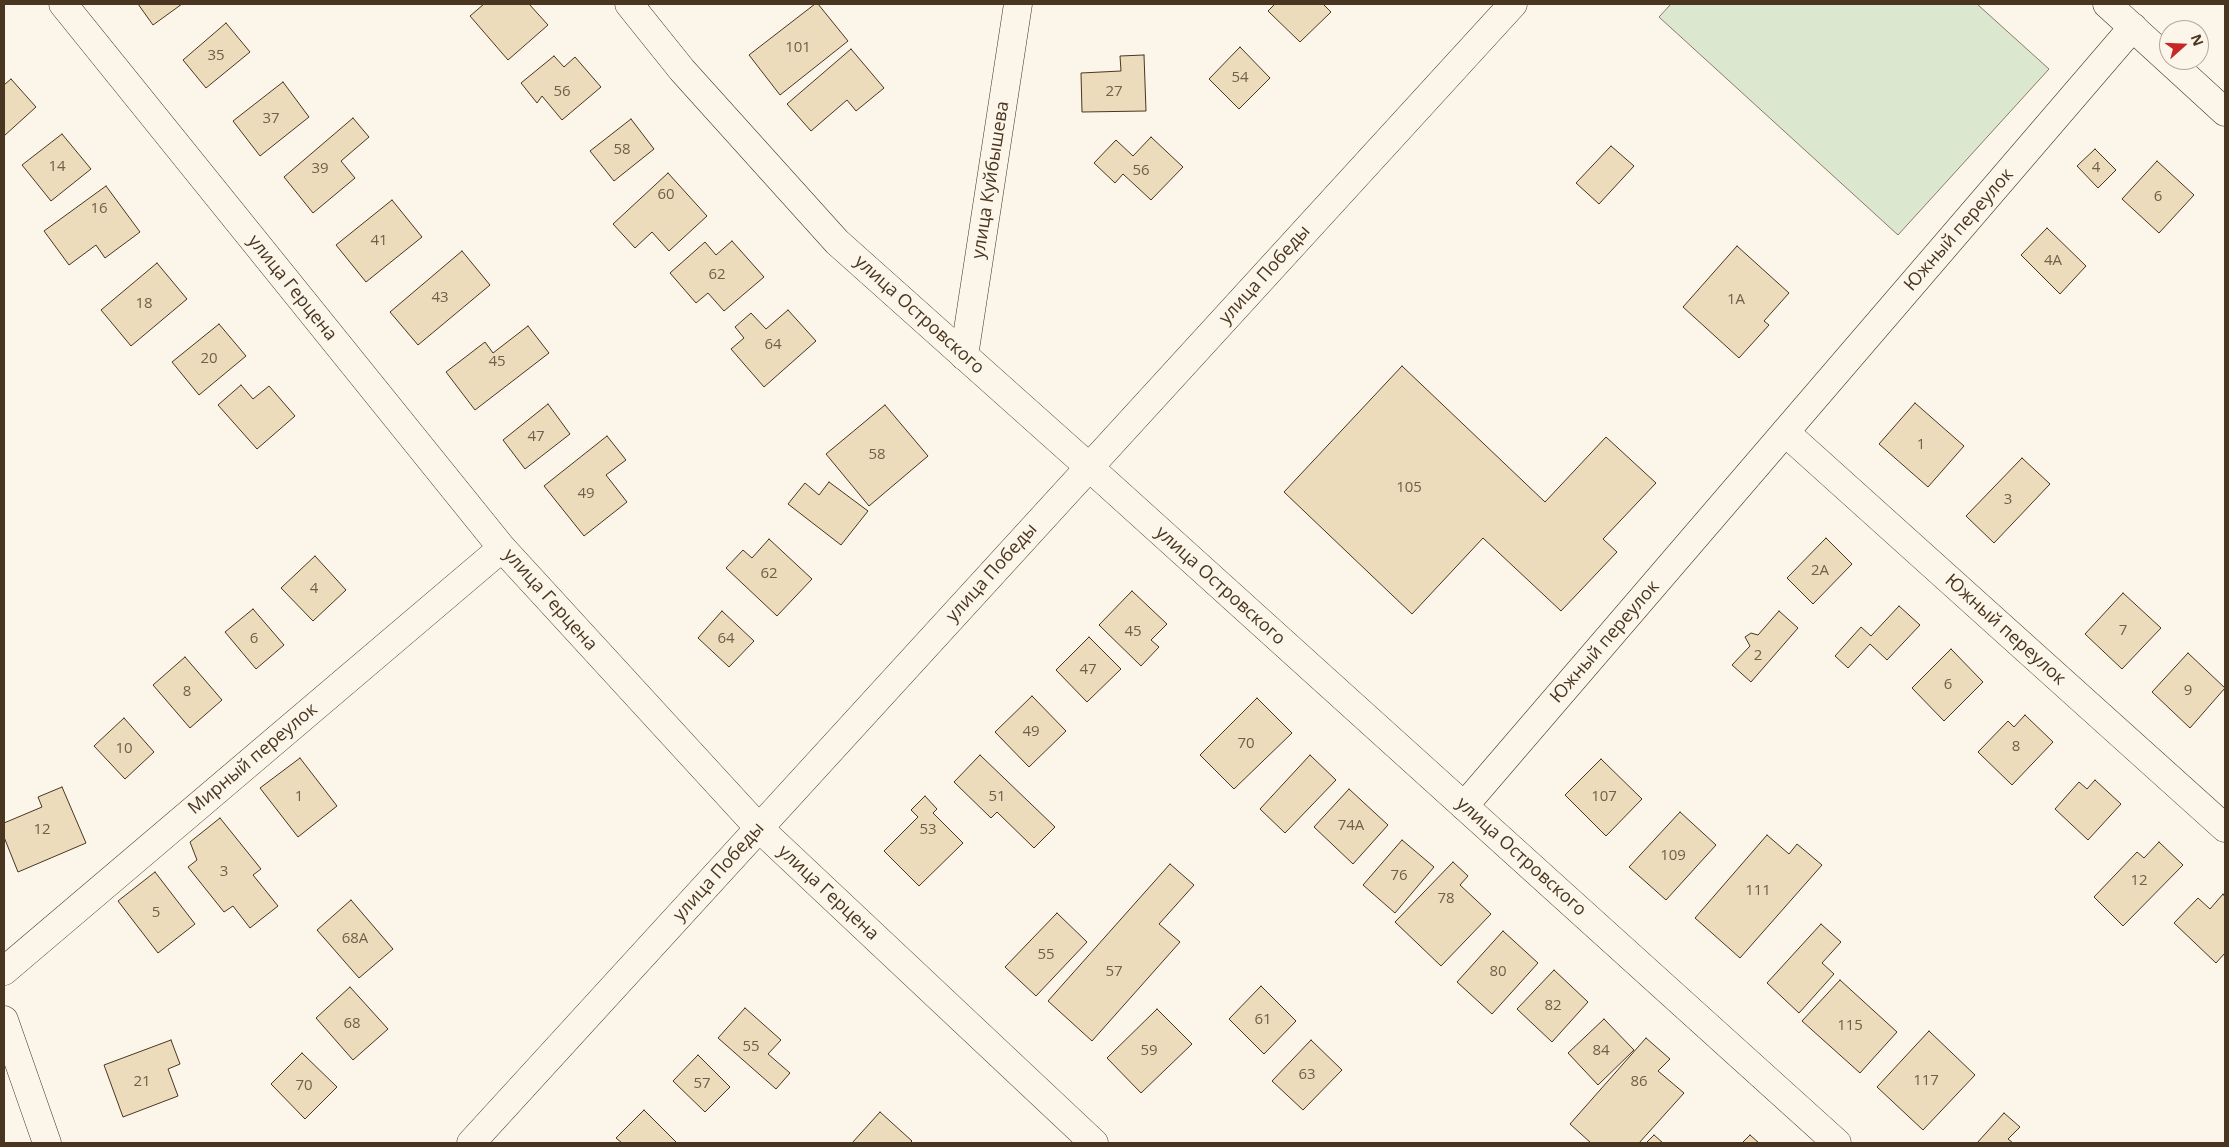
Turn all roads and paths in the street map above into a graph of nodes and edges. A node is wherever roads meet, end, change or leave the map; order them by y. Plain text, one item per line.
1 (63, 4) edge
2 (629, 4) edge
3 (1018, 4) edge
4 (1513, 4) edge
5 (2107, 4) edge
6 (2133, 27) junction
7 (2225, 112) edge
8 (964, 356) junction
9 (1785, 432) junction
10 (1089, 467) junction
11 (502, 548) junction
12 (1464, 806) junction
13 (759, 828) junction
14 (2225, 828) edge
15 (4, 971) edge
16 (4, 1020) edge
17 (47, 1143) edge
18 (471, 1143) edge
19 (1094, 1143) edge
20 (1837, 1143) edge

1 - 11 street, улица Герцена
2 - 8 street, улица Островского
3 - 8 street, улица Куйбышева
4 - 10 street, улица Победы
5 - 6 street
6 - 7 street
6 - 9 street, Южный переулок
8 - 10 street, улица Островского
9 - 12 street, Южный переулок
9 - 14 street, Южный переулок
10 - 12 street, улица Островского
10 - 13 street, улица Победы
11 - 13 street, улица Герцена
11 - 15 street, Мирный переулок
12 - 20 street, улица Островского
13 - 18 street, улица Победы
13 - 19 street, улица Герцена
16 - 17 street

